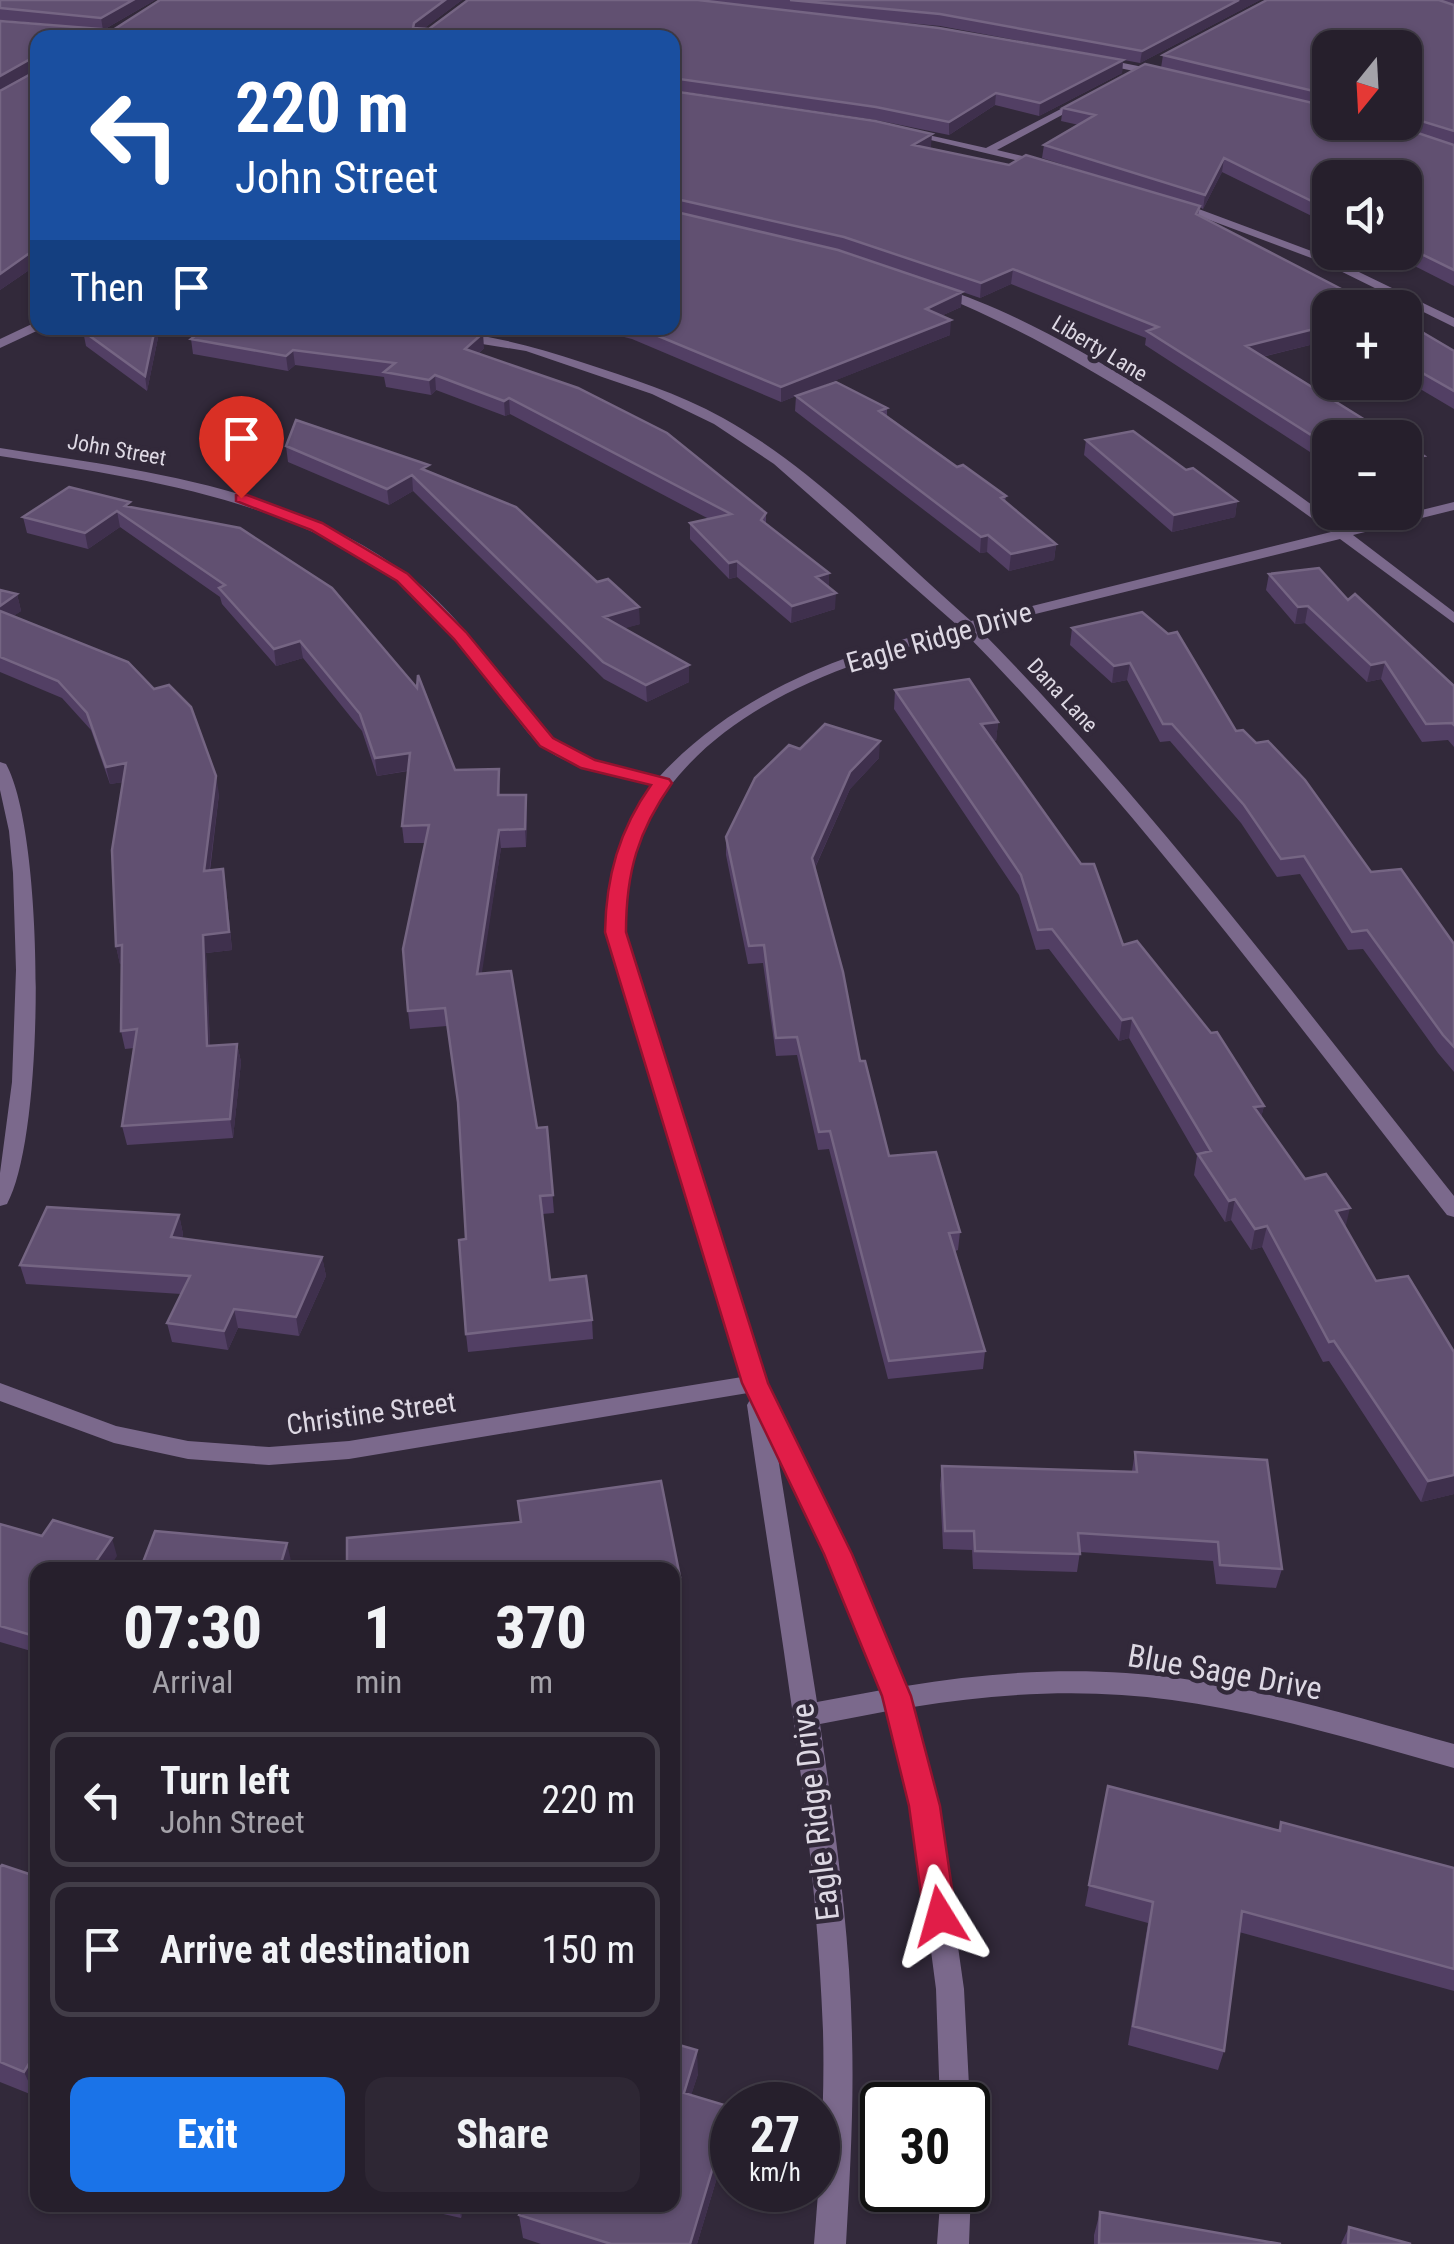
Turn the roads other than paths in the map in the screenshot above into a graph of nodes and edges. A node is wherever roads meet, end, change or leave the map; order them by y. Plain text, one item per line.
1 (1077, 57) edge
2 (1165, 57) edge
3 (1142, 70) junction
4 (1126, 78) edge
5 (1177, 78) edge
6 (1094, 95) edge
7 (886, 129) edge
8 (990, 150) junction
9 (1070, 171) edge
10 (1157, 197) edge
11 (918, 284) edge
12 (1454, 323) edge
13 (30, 330) edge
14 (450, 335) edge
15 (0, 344) edge
16 (0, 452) edge
17 (1454, 506) edge
18 (1344, 534) junction
19 (1454, 618) edge
20 (967, 626) junction
21 (0, 767) edge
22 (663, 783) junction
23 (10, 841) edge
24 (0, 1199) edge
25 (1454, 1210) edge
26 (755, 1383) junction
27 (0, 1392) edge
28 (897, 1696) junction
29 (804, 1716) junction
30 (1454, 1756) edge
31 (953, 2082) edge
32 (955, 2212) edge
33 (830, 2244) edge
34 (953, 2244) edge

1 - 3 street
2 - 3 street
3 - 4 street
3 - 5 street
6 - 8 street
7 - 8 street
8 - 9 street
10 - 12 street
11 - 18 street, Liberty Lane
13 - 15 street
14 - 20 street, Dana Lane
16 - 22 street, John Street
17 - 18 street, Eagle Ridge Drive
18 - 19 street, Liberty Lane
18 - 20 street, Eagle Ridge Drive
20 - 22 street, Eagle Ridge Drive
20 - 25 street, Dana Lane
21 - 23 street
22 - 26 street, Eagle Ridge Drive
23 - 24 street
26 - 27 street, Christine Street
26 - 28 street, Eagle Ridge Drive
26 - 29 street, Eagle Ridge Drive
28 - 29 street, Blue Sage Drive
28 - 30 street, Blue Sage Drive
28 - 31 street, Eagle Ridge Drive
29 - 33 street, Eagle Ridge Drive
32 - 34 street

